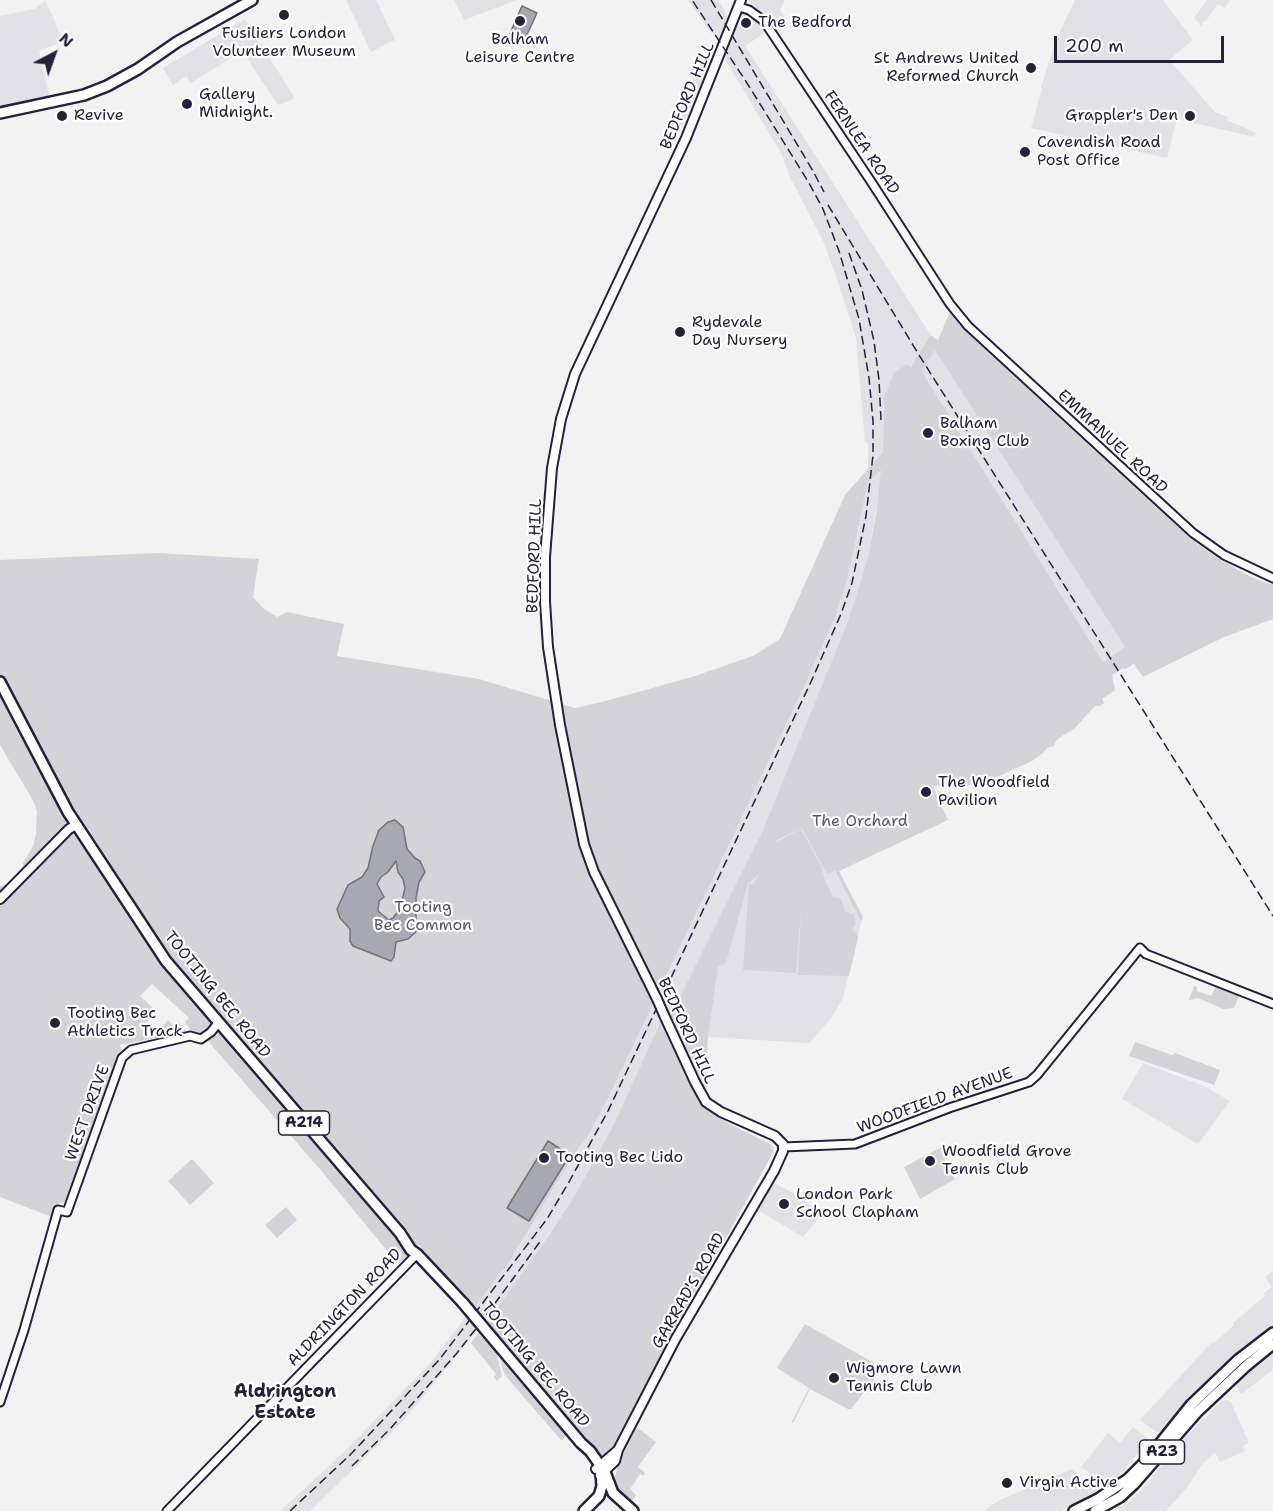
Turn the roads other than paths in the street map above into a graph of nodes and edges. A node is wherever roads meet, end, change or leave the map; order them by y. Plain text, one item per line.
1 (252, 0) edge
2 (740, 4) edge
3 (0, 113) edge
4 (950, 304) joint
5 (1273, 578) edge
6 (0, 682) edge
7 (76, 825) junction
8 (0, 899) edge
9 (1273, 1004) edge
10 (218, 1023) junction
11 (783, 1147) junction
12 (417, 1254) junction
13 (1273, 1333) edge
14 (1273, 1344) edge
15 (0, 1402) edge
16 (600, 1471) junction
17 (613, 1492) junction
18 (599, 1493) junction
19 (167, 1511) edge
20 (584, 1511) edge
21 (633, 1511) edge
22 (1074, 1511) edge
23 (1095, 1511) edge

1 - 3 highway
2 - 4 street, FERNLEA ROAD
2 - 11 main road, BEDFORD HILL, bridge
4 - 5 street, EMMANUEL ROAD
6 - 7 highway, TOOTING BEC ROAD / A214
7 - 8 main road
7 - 10 highway, TOOTING BEC ROAD / A214
9 - 11 street, WOODFIELD AVENUE
10 - 12 highway, TOOTING BEC ROAD / A214
10 - 15 street, WEST DRIVE
11 - 16 main road, GARRAD'S ROAD
12 - 16 highway, TOOTING BEC ROAD / A214, bridge
12 - 19 street, ALDRINGTON ROAD
13 - 22 highway, A23
14 - 23 highway, A23
16 - 17 highway, A214
16 - 18 highway
17 - 18 highway
17 - 21 highway, A214
18 - 20 highway

